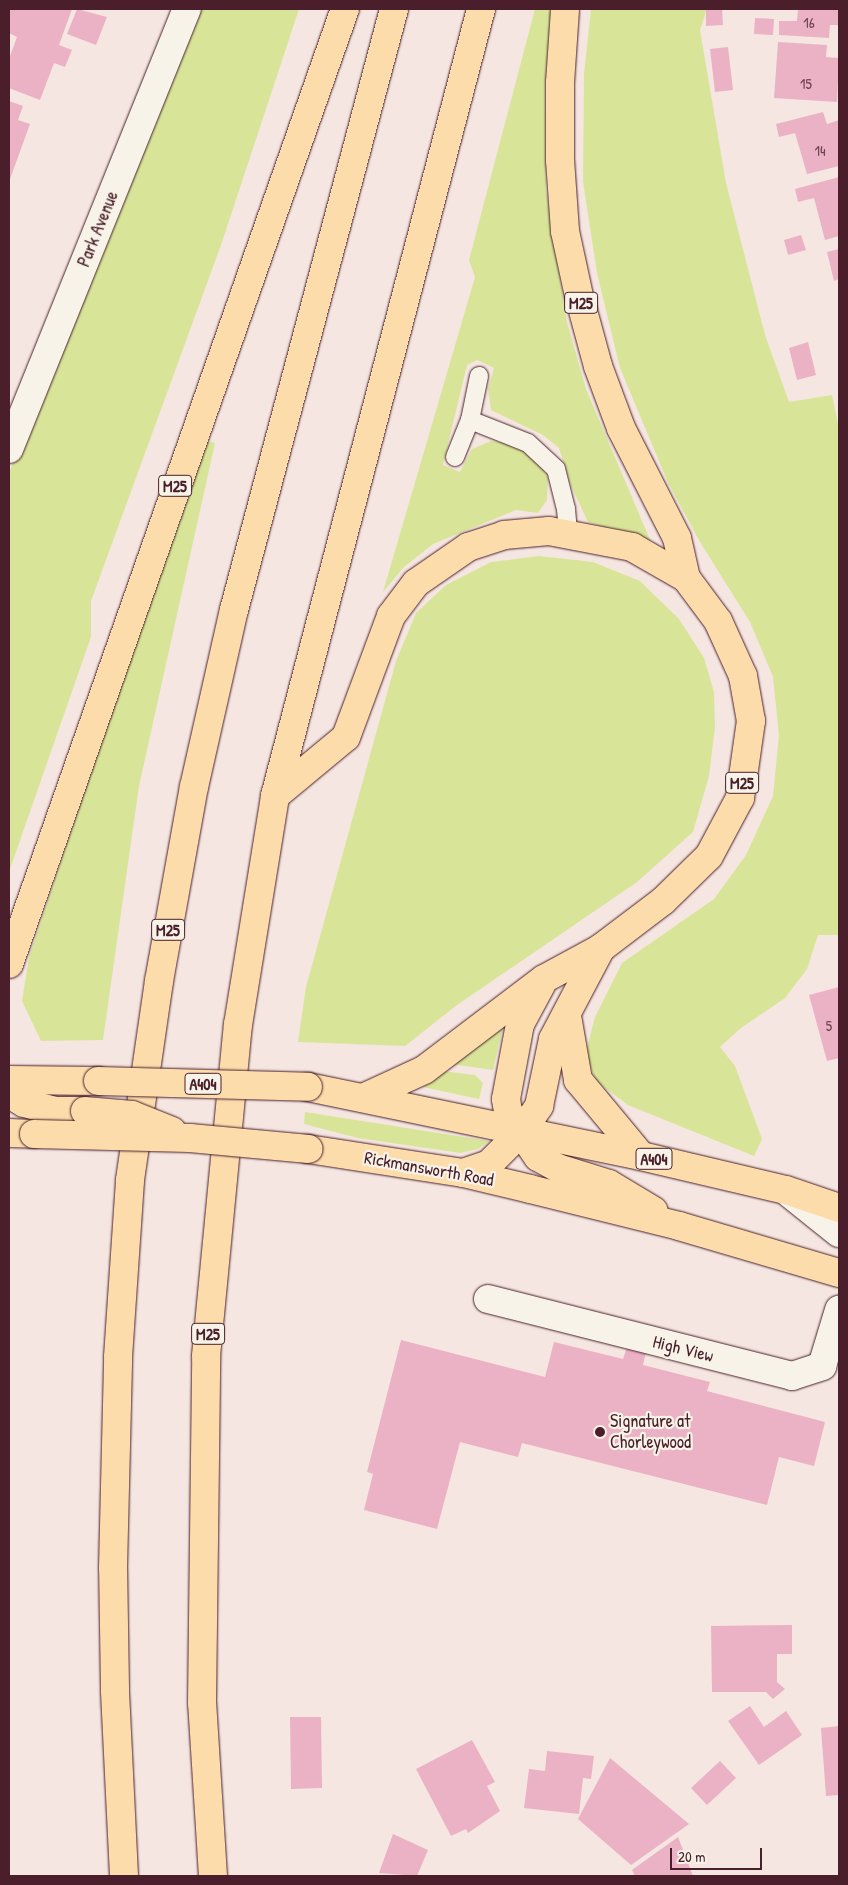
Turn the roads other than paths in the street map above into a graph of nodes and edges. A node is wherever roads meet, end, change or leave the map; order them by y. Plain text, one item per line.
1 (187, 9) edge
2 (345, 9) edge
3 (394, 9) edge
4 (481, 9) edge
5 (565, 9) edge
6 (479, 376) dead end
7 (470, 420) junction
8 (9, 449) edge
9 (455, 457) dead end
10 (568, 534) junction
11 (686, 578) junction
12 (275, 796) junction
13 (601, 948) junction
14 (9, 964) edge
15 (544, 979) junction
16 (567, 1016) junction
17 (9, 1080) edge
18 (9, 1094) edge
19 (363, 1098) junction
20 (521, 1132) junction
21 (22, 1134) edge
22 (190, 1138) junction
23 (641, 1156) junction
24 (464, 1173) junction
25 (786, 1190) junction
26 (839, 1208) edge
27 (679, 1226) junction
28 (839, 1233) edge
29 (839, 1273) edge
30 (488, 1299) dead end
31 (839, 1310) edge
32 (124, 1876) edge
33 (213, 1876) edge

1 - 8 street, Park Avenue
2 - 14 main road, M25
3 - 32 main road, M25
4 - 12 main road, M25
5 - 11 main road, M25
6 - 7 lane
7 - 9 lane
7 - 10 lane
10 - 11 main road, M25
10 - 12 main road, M25
11 - 13 main road, M25
12 - 33 main road, M25
13 - 15 main road, M25
13 - 16 main road, M25
15 - 19 main road, M25
15 - 20 main road
16 - 20 main road, M25
16 - 23 main road, M25
17 - 19 main road, A404, bridge
18 - 22 main road, bridge
19 - 20 main road, A404
20 - 23 main road, A404
20 - 24 main road
20 - 27 main road
21 - 22 main road, Rickmansworth Road, bridge
22 - 24 main road, Rickmansworth Road, bridge
23 - 25 main road, A404
24 - 27 main road, Rickmansworth Road
25 - 26 main road, A404
25 - 28 street
27 - 29 main road, Rickmansworth Road
30 - 31 street, High View

